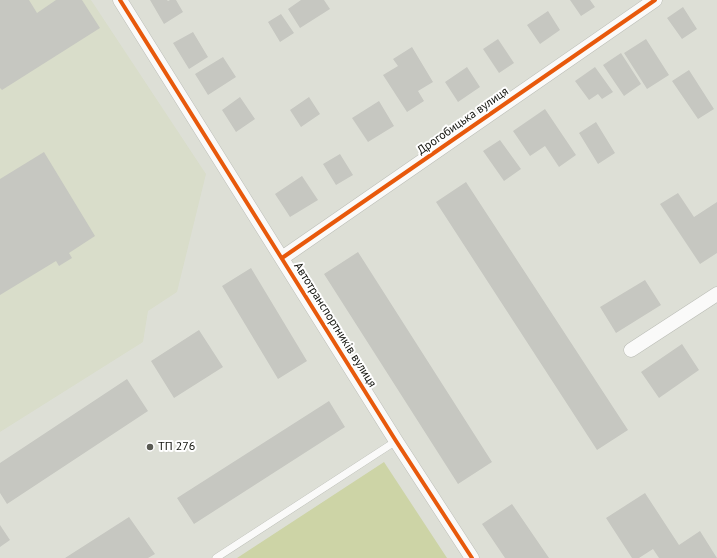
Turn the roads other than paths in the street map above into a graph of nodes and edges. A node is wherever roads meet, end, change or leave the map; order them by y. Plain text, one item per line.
1 (120, 0) edge
2 (655, 0) edge
3 (282, 258) junction
4 (717, 294) edge
5 (631, 350) dead end
6 (396, 441) junction
7 (216, 558) edge
8 (472, 558) edge

1 - 3 street, Автотранспортників вулиця
2 - 3 street, Дрогобицька вулиця
3 - 6 street, Автотранспортників вулиця
4 - 5 street
6 - 7 lane
6 - 8 street, Автотранспортників вулиця

